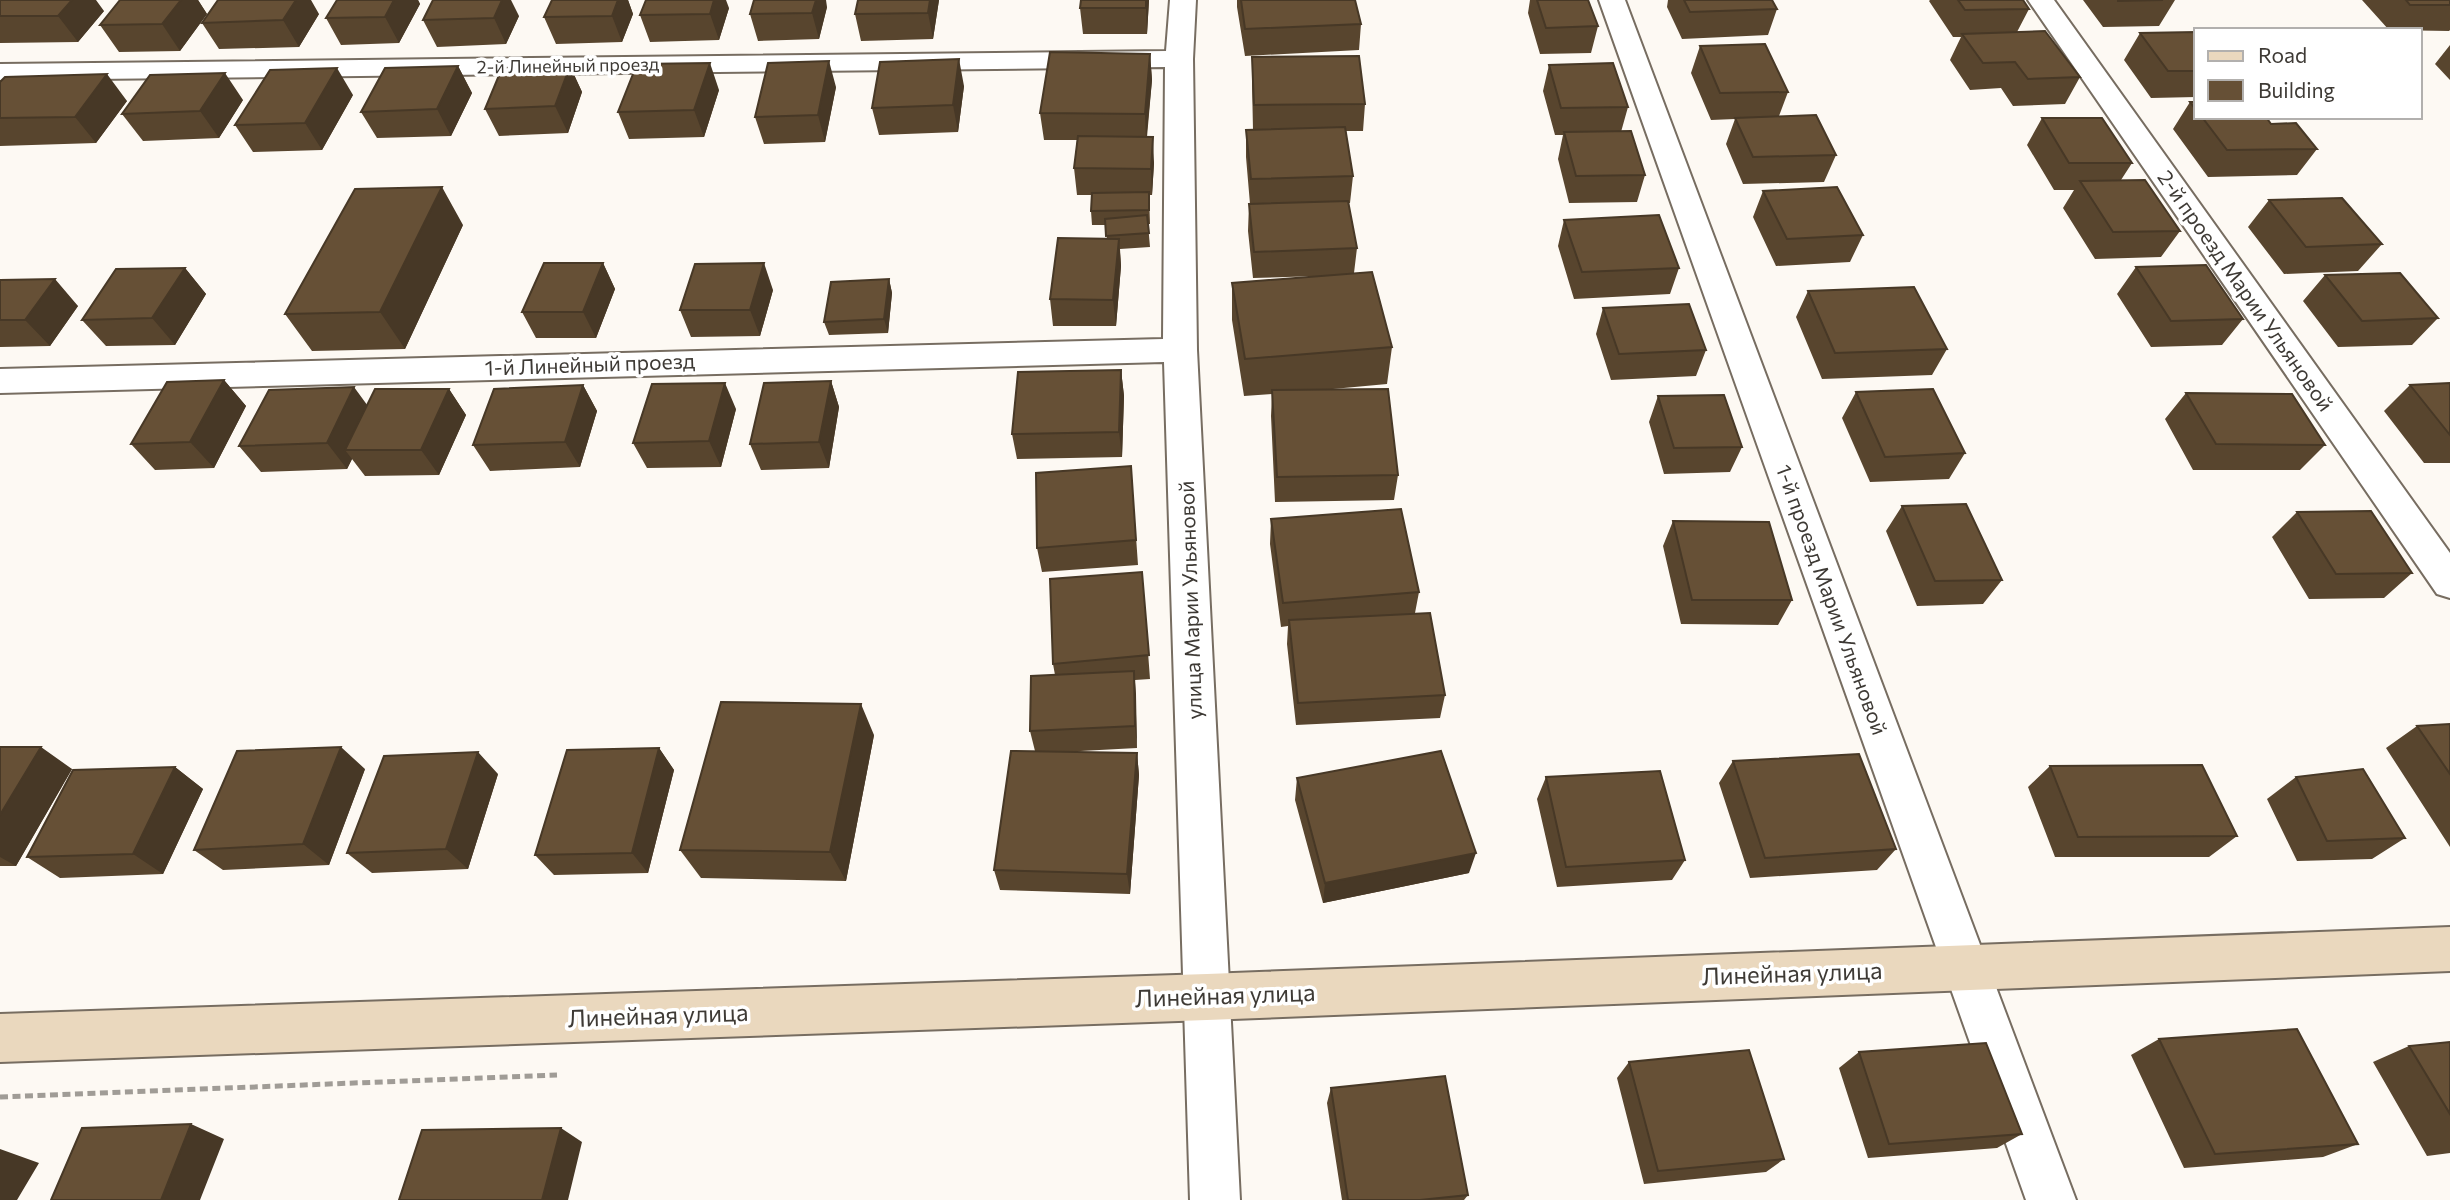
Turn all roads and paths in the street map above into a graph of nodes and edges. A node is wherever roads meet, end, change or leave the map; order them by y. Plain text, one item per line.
1 (1183, 0) edge
2 (1612, 0) edge
3 (2041, 0) edge
4 (1179, 59) junction
5 (0, 72) edge
6 (1180, 350) junction
7 (0, 381) edge
8 (2450, 583) edge
9 (2450, 949) edge
10 (1966, 968) junction
11 (1207, 997) junction
12 (0, 1038) edge
13 (1215, 1200) edge
14 (2051, 1200) edge

1 - 4 street, улица Марии Ульяновой
2 - 10 street, 1-й проезд Марии Ульяновой
3 - 8 street, 2-й проезд Марии Ульяновой
4 - 5 street, 2-й Линейный проезд
4 - 6 street, улица Марии Ульяновой
6 - 7 street, 1-й Линейный проезд
6 - 11 street, улица Марии Ульяновой
9 - 10 main road, Линейная улица
10 - 11 main road, Линейная улица
10 - 14 street, 1-й проезд Марии Ульяновой
11 - 12 main road, Линейная улица
11 - 13 street, улица Марии Ульяновой

